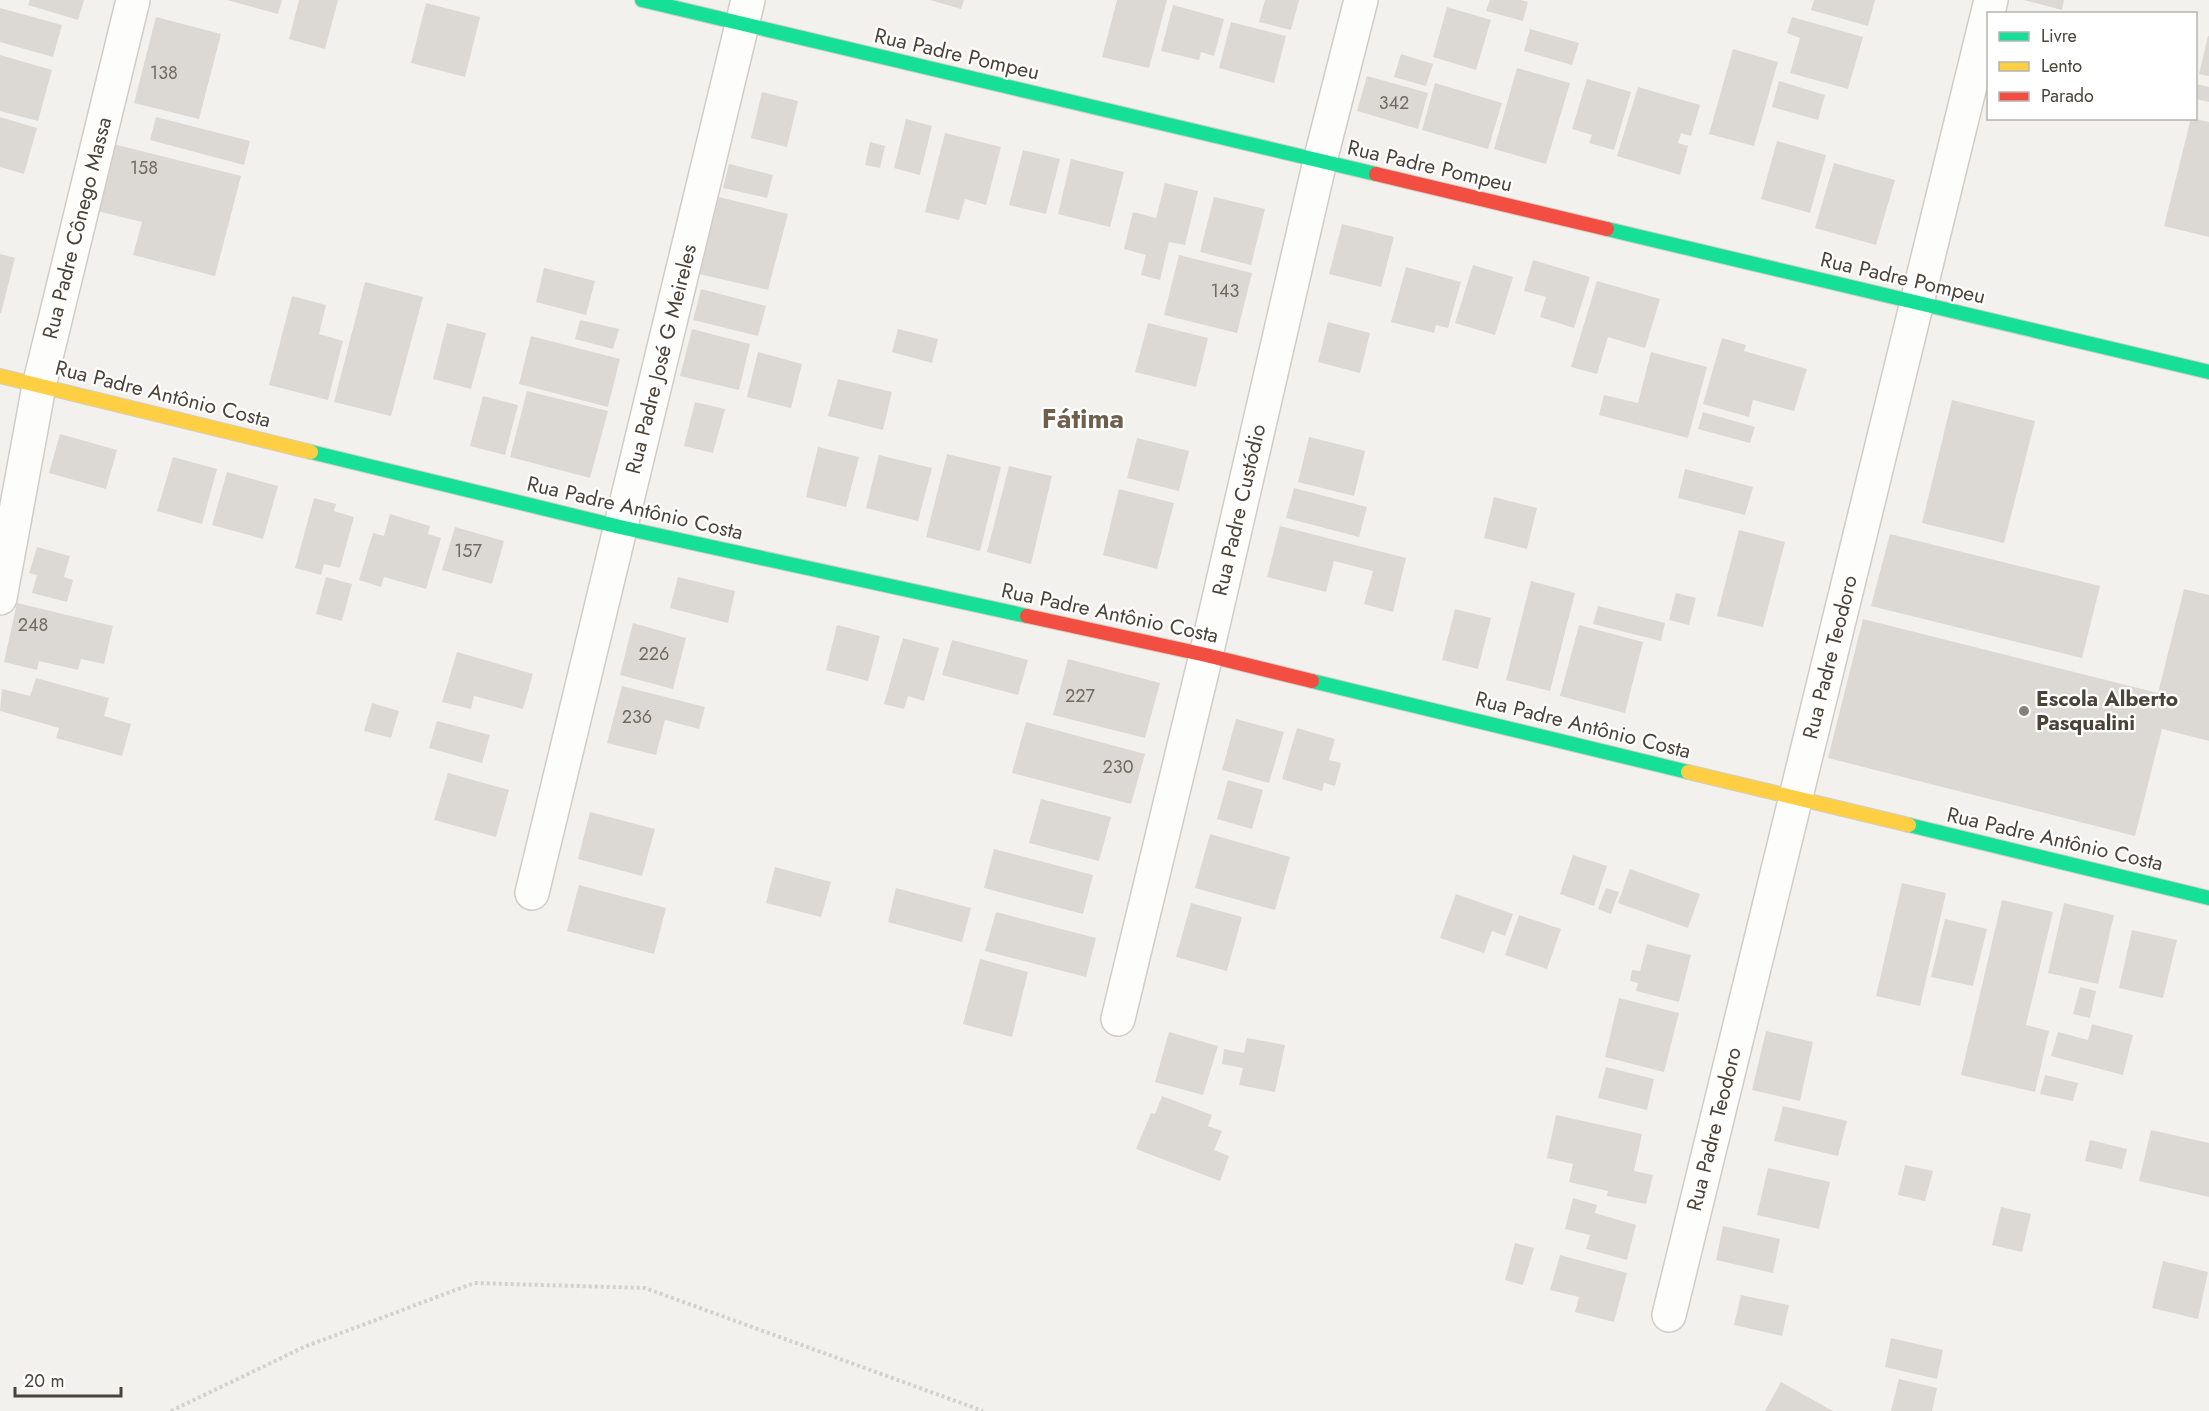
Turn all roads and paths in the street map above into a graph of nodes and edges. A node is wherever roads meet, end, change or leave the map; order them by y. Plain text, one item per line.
1 (133, 0) edge
2 (642, 0) edge
3 (1361, 0) edge
4 (745, 12) edge
5 (1987, 12) edge
6 (1320, 161) junction
7 (1916, 303) junction
8 (2209, 372) edge
9 (0, 376) edge
10 (39, 386) junction
11 (620, 527) junction
12 (0, 598) edge
13 (1206, 655) junction
14 (1795, 799) junction
15 (532, 892) dead end
16 (2209, 898) edge
17 (1118, 1019) dead end
18 (1669, 1315) dead end
19 (171, 1411) edge
20 (983, 1411) edge

1 - 10 street, Rua Padre Cônego Massa
2 - 4 street, Rua Padre Pompeu
3 - 6 street, Rua Padre Custódio
4 - 6 street, Rua Padre Pompeu
4 - 11 street, Rua Padre José G Meireles
5 - 7 street, Rua Padre Teodoro
6 - 7 street, Rua Padre Pompeu
6 - 13 street, Rua Padre Custódio
7 - 8 street, Rua Padre Pompeu
7 - 14 street, Rua Padre Teodoro
9 - 10 street, Rua Padre Antônio Costa
10 - 11 street, Rua Padre Antônio Costa
10 - 12 street, Rua Padre Cônego Massa
11 - 13 street, Rua Padre Antônio Costa
11 - 15 street, Rua Padre José G Meireles
13 - 14 street, Rua Padre Antônio Costa
13 - 17 street, Rua Padre Custódio
14 - 16 street, Rua Padre Antônio Costa
14 - 18 street, Rua Padre Teodoro
19 - 20 path

